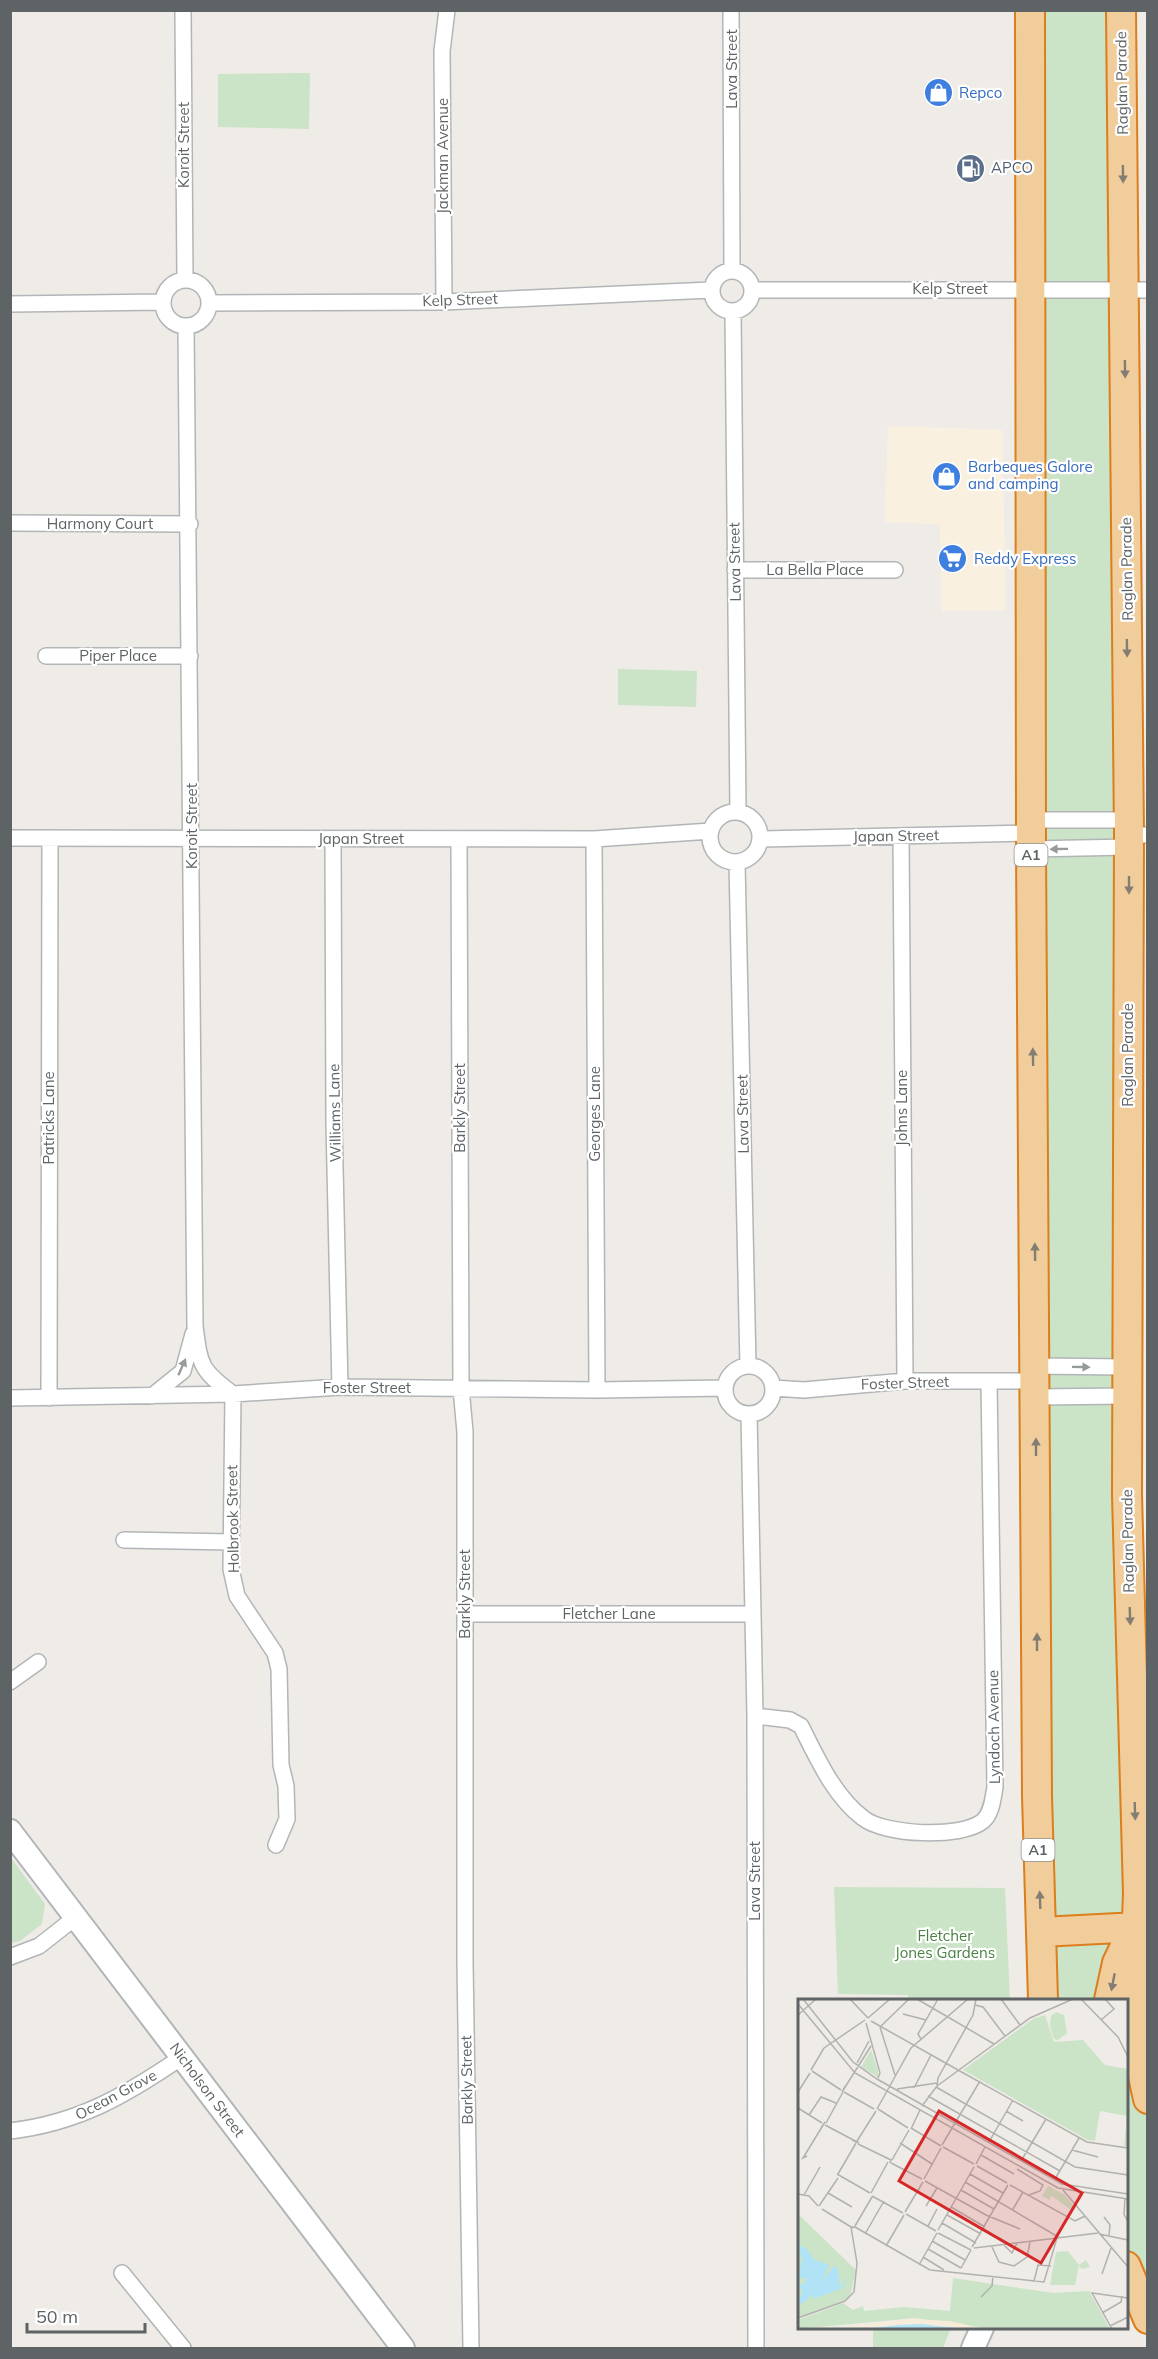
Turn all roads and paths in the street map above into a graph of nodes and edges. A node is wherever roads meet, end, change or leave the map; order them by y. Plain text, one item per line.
1 (183, 10) edge
2 (447, 10) edge
3 (731, 10) edge
4 (1030, 10) edge
5 (1121, 10) edge
6 (732, 271) junction
7 (185, 280) junction
8 (1029, 288) junction
9 (711, 290) junction
10 (752, 290) junction
11 (1136, 290) edge
12 (162, 302) junction
13 (444, 302) junction
14 (209, 303) junction
15 (10, 304) edge
16 (733, 312) junction
17 (186, 326) junction
18 (10, 523) edge
19 (190, 524) junction
20 (735, 570) junction
21 (895, 570) dead end
22 (46, 656) dead end
23 (190, 656) junction
24 (738, 812) junction
25 (711, 831) junction
26 (1031, 834) junction
27 (1134, 834) edge
28 (902, 836) junction
29 (50, 837) junction
30 (10, 838) edge
31 (192, 838) junction
32 (333, 839) junction
33 (594, 839) junction
34 (760, 839) junction
35 (459, 840) junction
36 (737, 863) junction
37 (195, 1326) junction
38 (748, 1366) junction
39 (1131, 1380) edge
40 (905, 1381) junction
41 (1036, 1381) junction
42 (988, 1382) junction
43 (340, 1387) junction
44 (461, 1388) junction
45 (725, 1388) junction
46 (773, 1388) junction
47 (597, 1390) junction
48 (233, 1394) junction
49 (152, 1396) junction
50 (10, 1398) edge
51 (49, 1398) junction
52 (749, 1414) junction
53 (124, 1540) dead end
54 (231, 1542) junction
55 (465, 1614) junction
56 (753, 1614) junction
57 (38, 1662) dead end
58 (10, 1682) edge
59 (755, 1716) junction
60 (10, 1831) edge
61 (276, 1845) dead end
62 (75, 1917) junction
63 (1143, 1927) edge
64 (1041, 1932) junction
65 (10, 1958) edge
66 (1043, 1999) edge
67 (1110, 1999) edge
68 (182, 2057) junction
69 (1148, 2099) edge
70 (10, 2131) edge
71 (1128, 2271) edge
72 (122, 2273) dead end
73 (1148, 2319) edge
74 (982, 2329) edge
75 (183, 2349) edge
76 (403, 2349) edge
77 (471, 2349) edge
78 (756, 2349) edge
79 (973, 2349) edge

1 - 7 street, Koroit Street
2 - 13 street, Jackman Avenue
3 - 6 street, Lava Street
4 - 8 highway, A1
5 -> 11 highway, Raglan Parade
6 - 9 street
6 - 10 street
7 - 12 street
7 - 14 street
8 - 10 street, Kelp Street
8 - 11 street, Kelp Street
8 - 26 highway, A1
9 - 13 street, Kelp Street
9 - 16 street
10 - 16 street
11 -> 27 highway, Raglan Parade
12 - 15 street
12 - 17 street
13 - 14 street, Kelp Street
14 - 17 street
16 - 20 street, Lava Street
17 - 19 street, Koroit Street
18 - 19 street, Harmony Court
19 - 23 street, Koroit Street
20 - 21 street, La Bella Place
20 - 24 street, Lava Street
22 - 23 street, Piper Place
23 - 31 street, Koroit Street
24 - 25 street
24 - 34 street
25 - 33 street, Japan Street
25 - 36 street
27 -> 26 street, Japan Street
26 - 27 street, Japan Street
26 - 28 street, Japan Street
41 -> 26 highway, A1
27 -> 39 highway, Raglan Parade
28 - 34 street, Japan Street
28 - 40 street, Johns Lane
29 - 30 street, Japan Street
29 - 31 street, Japan Street
29 - 51 street, Patricks Lane
31 - 32 street, Japan Street
31 - 37 street, Koroit Street
32 - 35 street, Japan Street
32 - 43 street, Williams Lane
33 - 35 street, Japan Street
33 - 47 street, Georges Lane
34 - 36 street
35 - 44 street, Barkly Street
36 - 38 street, Lava Street
37 - 48 street, Koroit Street
49 -> 37 street, Koroit Street
38 - 45 street
38 - 46 street
39 - 41 street
41 -> 39 street
39 -> 63 highway, Raglan Parade
40 - 42 street, Foster Street
40 - 46 street, Foster Street
41 - 42 street, Foster Street
64 -> 41 highway, A1
42 - 59 street, Lyndoch Avenue
43 - 44 street, Foster Street
43 - 48 street, Foster Street
44 - 47 street, Foster Street
44 - 55 street, Barkly Street
45 - 47 street, Foster Street
45 - 52 street
46 - 52 street
48 - 49 street, Foster Street
48 - 54 street, Holbrook Street
49 - 51 street, Foster Street
50 - 51 street, Foster Street
52 - 56 street, Lava Street
53 - 54 street
54 - 61 street, Holbrook Street
55 - 56 street, Fletcher Lane
55 - 77 street, Barkly Street
56 - 59 street, Lava Street
57 - 58 street
59 - 78 street, Lava Street
60 - 62 street, Nicholson Street
62 - 65 street
62 - 68 street, Nicholson Street
63 - 64 highway
63 -> 67 highway
63 - 69 highway, Raglan Parade
64 - 66 highway, A1
68 - 70 street, Ocean Grove
68 - 76 street, Nicholson Street
71 - 73 highway
72 - 75 street
74 - 79 street

